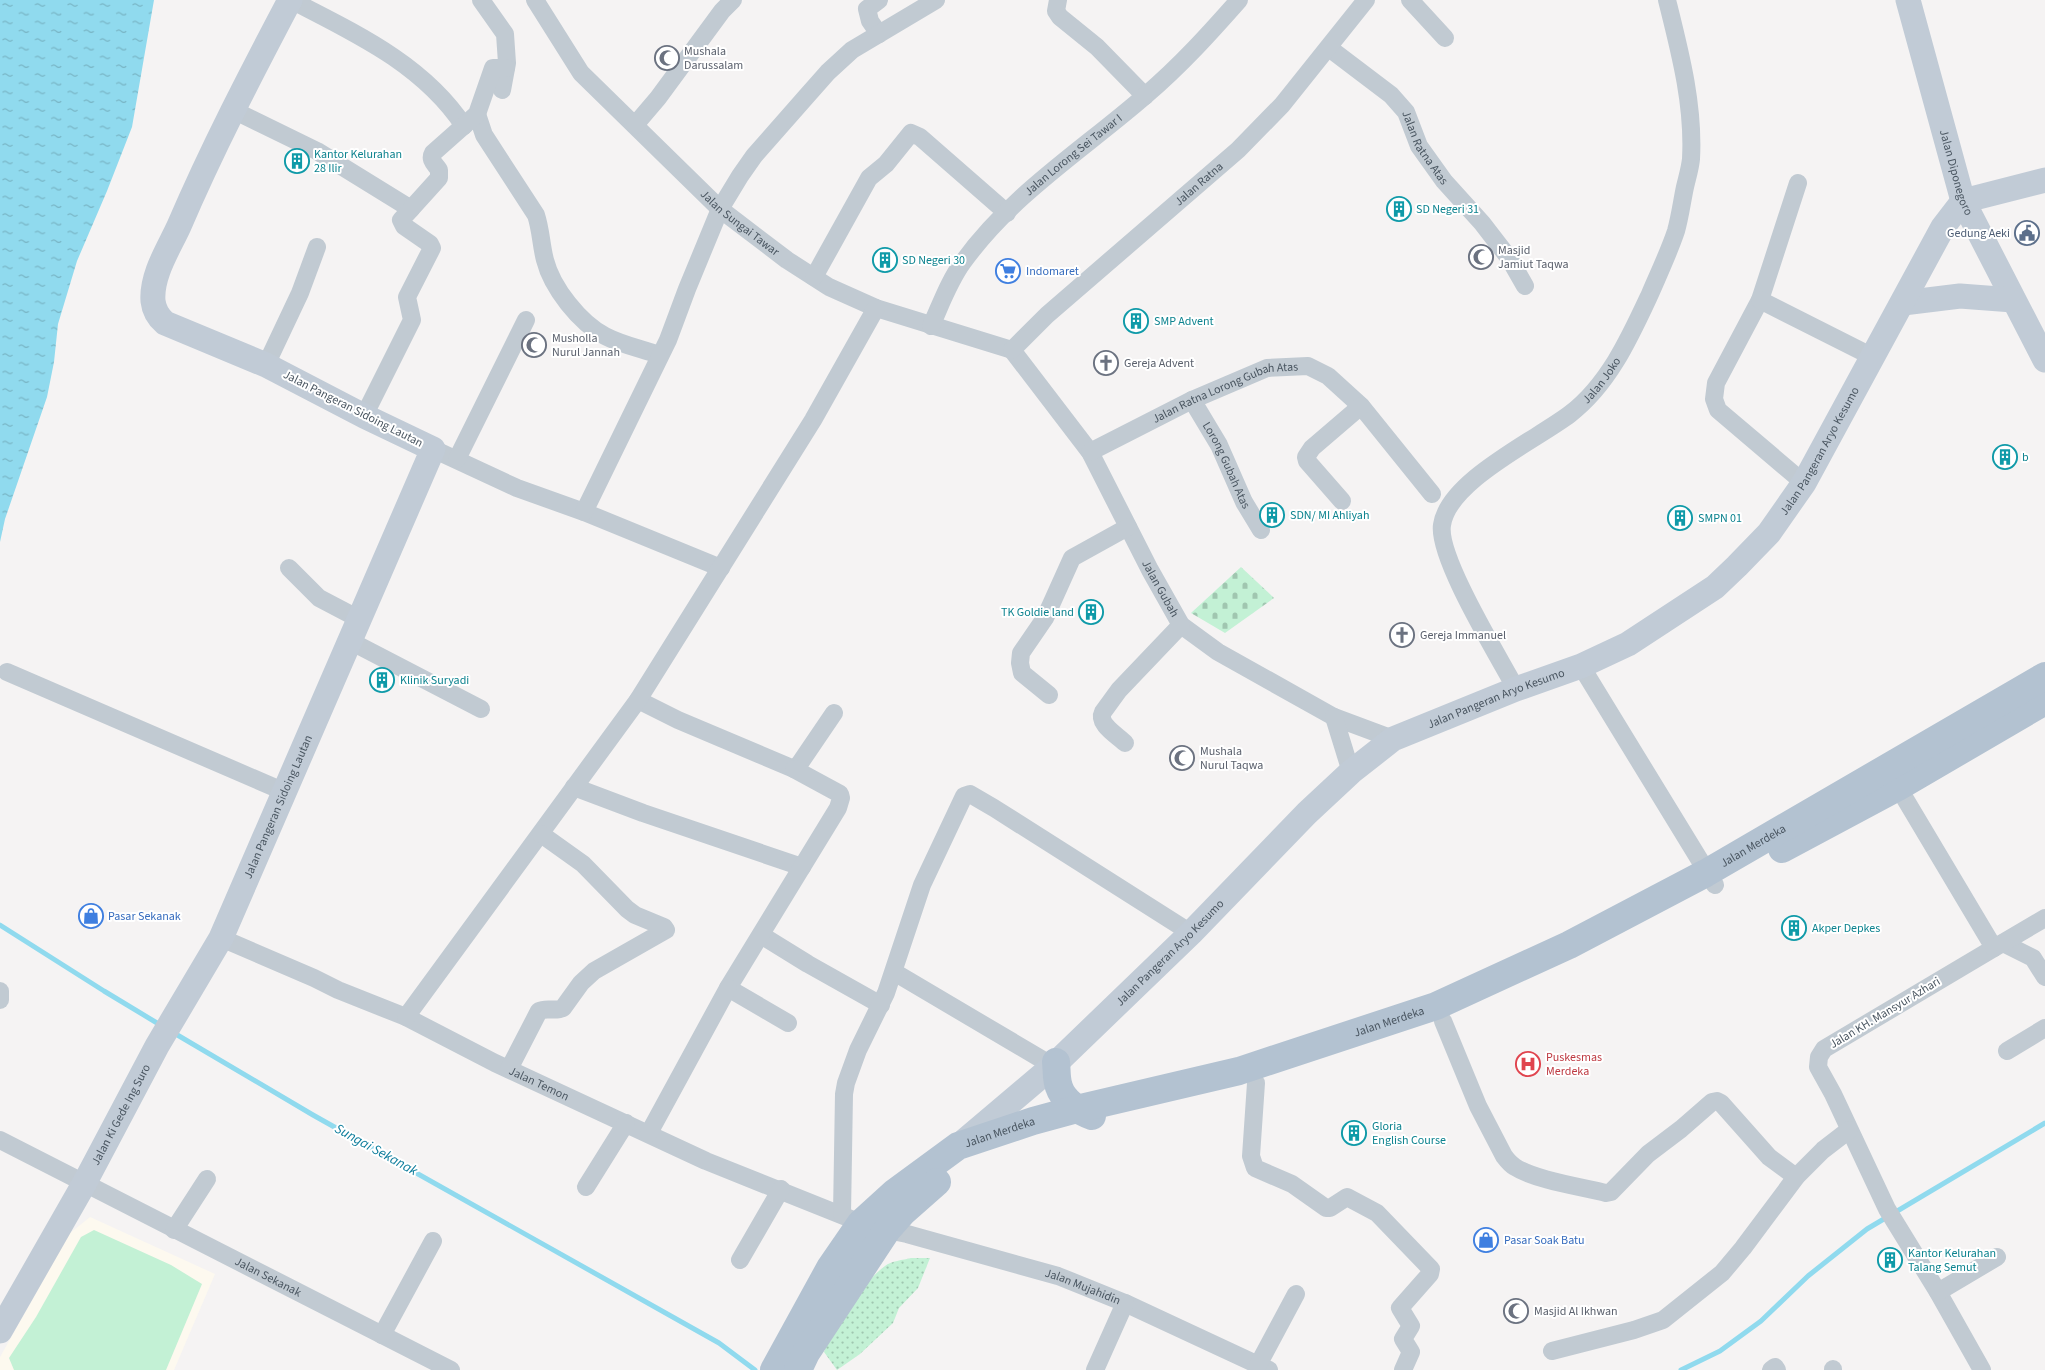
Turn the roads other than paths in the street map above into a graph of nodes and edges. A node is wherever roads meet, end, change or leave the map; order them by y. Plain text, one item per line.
1 (291, 0) edge
2 (481, 0) edge
3 (536, 0) edge
4 (733, 0) edge
5 (879, 0) edge
6 (936, 0) edge
7 (1058, 0) edge
8 (1239, 0) edge
9 (1366, 0) edge
10 (1410, 0) edge
11 (1667, 0) edge
12 (1908, 0) edge
13 (879, 34) junction
14 (1445, 38) dead end
15 (1329, 48) junction
16 (502, 68) junction
17 (502, 90) dead end
18 (1146, 96) junction
19 (233, 110) junction
20 (477, 114) junction
21 (635, 125) junction
22 (464, 126) junction
23 (2045, 180) edge
24 (1798, 183) dead end
25 (1963, 201) junction
26 (410, 209) junction
27 (720, 209) junction
28 (1007, 213) junction
29 (317, 247) dead end
30 (814, 278) junction
31 (1525, 286) dead end
32 (1760, 300) junction
33 (2013, 300) junction
34 (1903, 303) junction
35 (876, 308) junction
36 (526, 320) dead end
37 (930, 326) junction
38 (663, 350) junction
39 (1012, 350) junction
40 (1873, 357) junction
41 (2045, 360) edge
42 (266, 365) junction
43 (1192, 400) junction
44 (1361, 406) junction
45 (364, 416) junction
46 (433, 449) junction
47 (1090, 452) junction
48 (457, 459) junction
49 (1804, 483) junction
50 (1432, 494) dead end
51 (1342, 502) dead end
52 (584, 512) junction
53 (1128, 527) junction
54 (1261, 530) dead end
55 (289, 568) dead end
56 (721, 568) junction
57 (1181, 625) junction
58 (355, 630) junction
59 (1581, 666) junction
60 (7, 672) dead end
61 (2045, 676) edge
62 (1516, 689) junction
63 (1049, 696) dead end
64 (638, 700) junction
65 (2045, 701) edge
66 (481, 709) dead end
67 (834, 712) dead end
68 (1334, 717) junction
69 (1393, 739) junction
70 (1125, 743) dead end
71 (794, 769) junction
72 (1351, 772) junction
73 (1898, 786) junction
74 (574, 787) junction
75 (285, 792) junction
76 (541, 834) junction
77 (802, 867) junction
78 (1711, 879) junction
79 (2045, 918) edge
80 (1191, 933) junction
81 (761, 935) junction
82 (221, 938) junction
83 (1998, 946) junction
84 (894, 972) junction
85 (2045, 978) edge
86 (728, 988) junction
87 (0, 991) edge
88 (190, 992) joint
89 (0, 1000) edge
90 (881, 1005) junction
91 (406, 1017) junction
92 (1443, 1021) junction
93 (788, 1023) dead end
94 (2045, 1028) edge
95 (2007, 1051) dead end
96 (1054, 1064) junction
97 (509, 1069) junction
98 (1256, 1083) junction
99 (1077, 1109) junction
100 (1103, 1119) junction
101 (626, 1123) junction
102 (1849, 1130) junction
103 (649, 1133) junction
104 (0, 1140) edge
105 (958, 1146) junction
106 (1796, 1176) junction
107 (207, 1179) dead end
108 (84, 1184) junction
109 (586, 1187) dead end
110 (781, 1190) junction
111 (851, 1219) junction
112 (174, 1230) junction
113 (887, 1230) junction
114 (433, 1241) dead end
115 (1997, 1257) dead end
116 (740, 1260) dead end
117 (1938, 1292) junction
118 (1296, 1294) dead end
119 (1125, 1303) junction
120 (0, 1331) edge
121 (382, 1335) junction
122 (1552, 1351) dead end
123 (797, 1362) edge
124 (1265, 1368) edge
125 (451, 1370) edge
126 (1095, 1370) edge
127 (1403, 1370) edge
128 (1771, 1370) edge
129 (1777, 1370) edge
130 (1982, 1370) edge

1 - 19 street, Jalan Pangeran Sidoing Lautan
1 - 22 street
2 - 16 street
3 - 21 street, Jalan Sungai Tawar
4 - 21 street
5 - 13 street
6 - 13 street
7 - 18 street
8 - 18 street, Jalan Lorong Sei Tawar I
9 - 15 street, Jalan Ratna
10 - 14 street
11 - 62 street, Jalan Joko
12 - 25 street, Jalan Diponegoro
13 - 27 street
15 - 31 street, Jalan Ratna Atas
15 - 39 street, Jalan Ratna
16 - 17 street
16 - 20 street
18 - 28 street, Jalan Lorong Sei Tawar I
19 - 26 street
19 - 42 street, Jalan Pangeran Sidoing Lautan
20 - 22 street
20 - 38 street
21 - 27 street, Jalan Sungai Tawar
22 - 26 street
23 - 25 street
24 - 32 street
25 - 33 street, Jalan Diponegoro
25 - 34 street, Jalan Pangeran Aryo Kesumo
26 - 45 street
27 - 30 street, Jalan Sungai Tawar
27 - 38 street
28 - 30 street
28 - 37 street, Jalan Lorong Sei Tawar I
29 - 42 street
30 - 35 street, Jalan Sungai Tawar
32 - 40 street
32 - 49 street
33 - 34 street
33 - 41 street, Jalan Diponegoro
34 - 40 street, Jalan Pangeran Aryo Kesumo
35 - 37 street, Jalan Sungai Tawar
35 - 56 street
36 - 48 street
37 - 39 street, Jalan Sungai Tawar
38 - 52 street
39 - 47 street, Jalan Gubah
40 - 49 street, Jalan Pangeran Aryo Kesumo
42 - 45 street, Jalan Pangeran Sidoing Lautan
43 - 44 street, Jalan Ratna Lorong Gubah Atas
43 - 47 street, Jalan Ratna Lorong Gubah Atas
43 - 54 street, Lorong Gubah Atas
44 - 50 street, Jalan Ratna Lorong Gubah Atas
44 - 51 street
45 - 46 street, Jalan Pangeran Sidoing Lautan
46 - 48 street
46 - 58 street, Jalan Pangeran Sidoing Lautan
47 - 53 street, Jalan Gubah
48 - 52 street
49 - 59 street, Jalan Pangeran Aryo Kesumo
52 - 56 street
53 - 57 street, Jalan Gubah
53 - 63 street
55 - 58 street
56 - 64 street
57 - 68 street, Jalan Gubah
57 - 70 street
58 - 66 street
58 - 75 street, Jalan Pangeran Sidoing Lautan
59 - 62 street, Jalan Pangeran Aryo Kesumo
59 - 78 street
60 - 75 street
61 - 78 main road, Jalan Merdeka
62 - 69 street, Jalan Pangeran Aryo Kesumo
64 - 71 street
64 - 74 street
65 - 73 main road, Jalan Merdeka
67 - 71 street
68 - 69 street, Jalan Gubah
68 - 72 street
69 - 72 street, Jalan Pangeran Aryo Kesumo
71 - 77 street
72 - 80 street, Jalan Pangeran Aryo Kesumo
73 - 78 main road, Jalan Merdeka
73 - 83 street
74 - 76 street
74 - 77 street
75 - 82 street, Jalan Pangeran Sidoing Lautan
76 - 91 street
76 - 97 street
77 - 81 street
78 - 92 main road, Jalan Merdeka
78 - 99 main road, Jalan Merdeka
79 - 83 street, Jalan KH. Mansyur Azhari
80 - 84 street
80 - 96 street, Jalan Pangeran Aryo Kesumo
81 - 86 street
81 - 90 street
82 - 88 street, Jalan Pangeran Sidoing Lautan
82 - 91 street, Jalan Temon
83 - 85 street
83 - 102 street, Jalan KH. Mansyur Azhari
84 - 90 street
84 - 96 street
86 - 93 street
86 - 103 street
87 - 89 street
88 - 108 street, Jalan Ki Gede Ing Suro
90 - 111 street
91 - 97 street, Jalan Temon
92 - 98 main road, Jalan Merdeka
92 - 106 street
94 - 95 street
96 - 99 main road
96 - 105 street, Jalan Pangeran Aryo Kesumo
97 - 101 street, Jalan Temon
98 - 100 main road, Jalan Merdeka
98 - 127 street
99 - 100 main road
99 - 105 main road, Jalan Merdeka
100 - 113 main road, Jalan Merdeka
101 - 103 street, Jalan Temon
101 - 109 street
102 - 106 street
102 - 117 street, Jalan KH. Mansyur Azhari
103 - 110 street, Jalan Temon
104 - 108 street, Jalan Sekanak
105 - 111 main road, Jalan Merdeka
106 - 122 street
107 - 112 street
108 - 112 street, Jalan Sekanak
108 - 120 street, Jalan Ki Gede Ing Suro
110 - 111 street, Jalan Temon
110 - 116 street
111 - 123 main road, Jalan Merdeka
112 - 121 street, Jalan Sekanak
113 - 119 street, Jalan Mujahidin
113 - 123 main road, Jalan Merdeka
114 - 121 street
115 - 117 street
117 - 130 street, Jalan KH. Mansyur Azhari
118 - 124 street
119 - 124 street, Jalan Mujahidin
119 - 126 street
121 - 125 street, Jalan Sekanak
128 - 129 street

